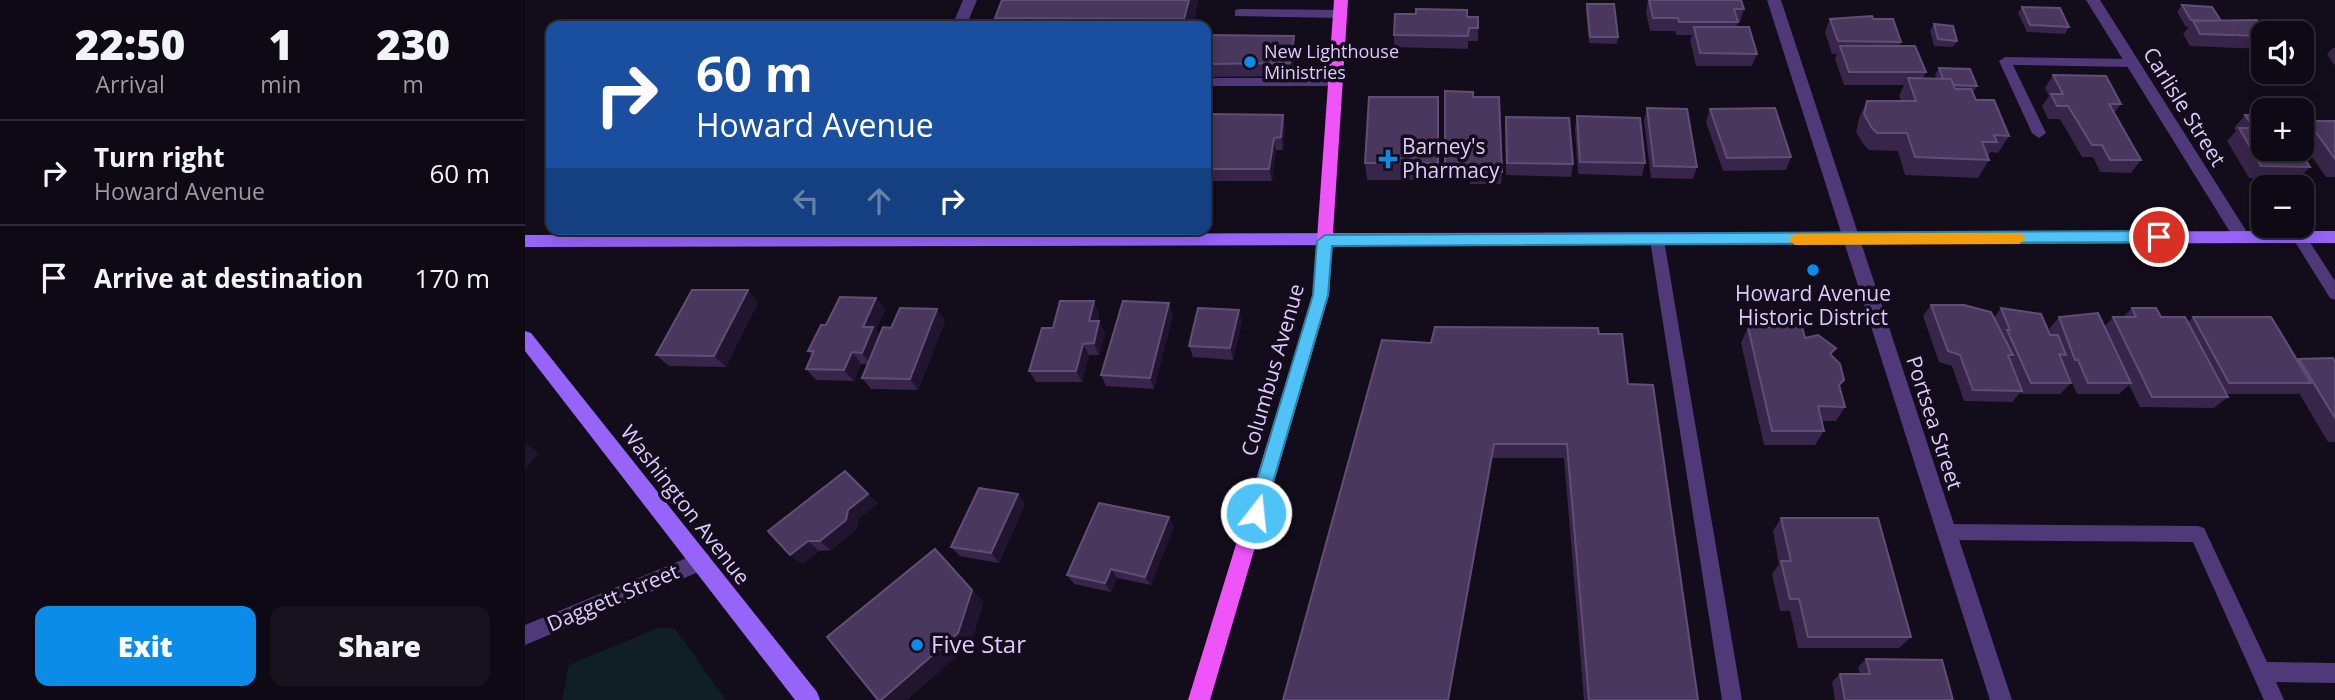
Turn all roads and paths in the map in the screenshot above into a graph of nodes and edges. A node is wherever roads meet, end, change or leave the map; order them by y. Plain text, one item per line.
1 (970, 0) edge
2 (1774, 0) edge
3 (2093, 0) edge
4 (1340, 7) edge
5 (1239, 13) dead end
6 (961, 21) edge
7 (2132, 62) junction
8 (1211, 82) edge
9 (1335, 82) junction
10 (2039, 133) dead end
11 (871, 235) edge
12 (2241, 236) junction
13 (2251, 236) edge
14 (2314, 237) edge
15 (2335, 237) edge
16 (2300, 238) edge
17 (1851, 239) junction
18 (1657, 240) junction
19 (525, 241) edge
20 (1325, 241) junction
21 (2335, 294) edge
22 (525, 338) edge
23 (1946, 532) junction
24 (702, 561) junction
25 (525, 635) edge
26 (2261, 672) junction
27 (2335, 673) edge
28 (809, 700) edge
29 (1199, 700) edge
30 (1732, 700) edge
31 (2000, 700) edge
32 (2274, 700) edge

1 - 6 street
2 - 17 street, Portsea Street
3 - 7 street, Carlisle Street
4 - 5 lane
4 - 9 main road, Columbus Avenue
7 - 10 lane
7 - 12 street, Carlisle Street
8 - 9 lane
9 - 20 main road, Columbus Avenue
11 - 19 main road
11 - 20 main road
12 - 13 main road
12 - 17 main road
14 - 15 main road
16 - 21 lane
17 - 18 main road
17 - 23 street, Portsea Street
18 - 20 main road
18 - 30 lane
20 - 29 main road, Columbus Avenue
22 - 24 main road, Washington Avenue
23 - 26 lane
23 - 31 street, Portsea Street
24 - 25 street, Daggett Street
24 - 28 main road, Washington Avenue
26 - 27 lane
26 - 32 lane

